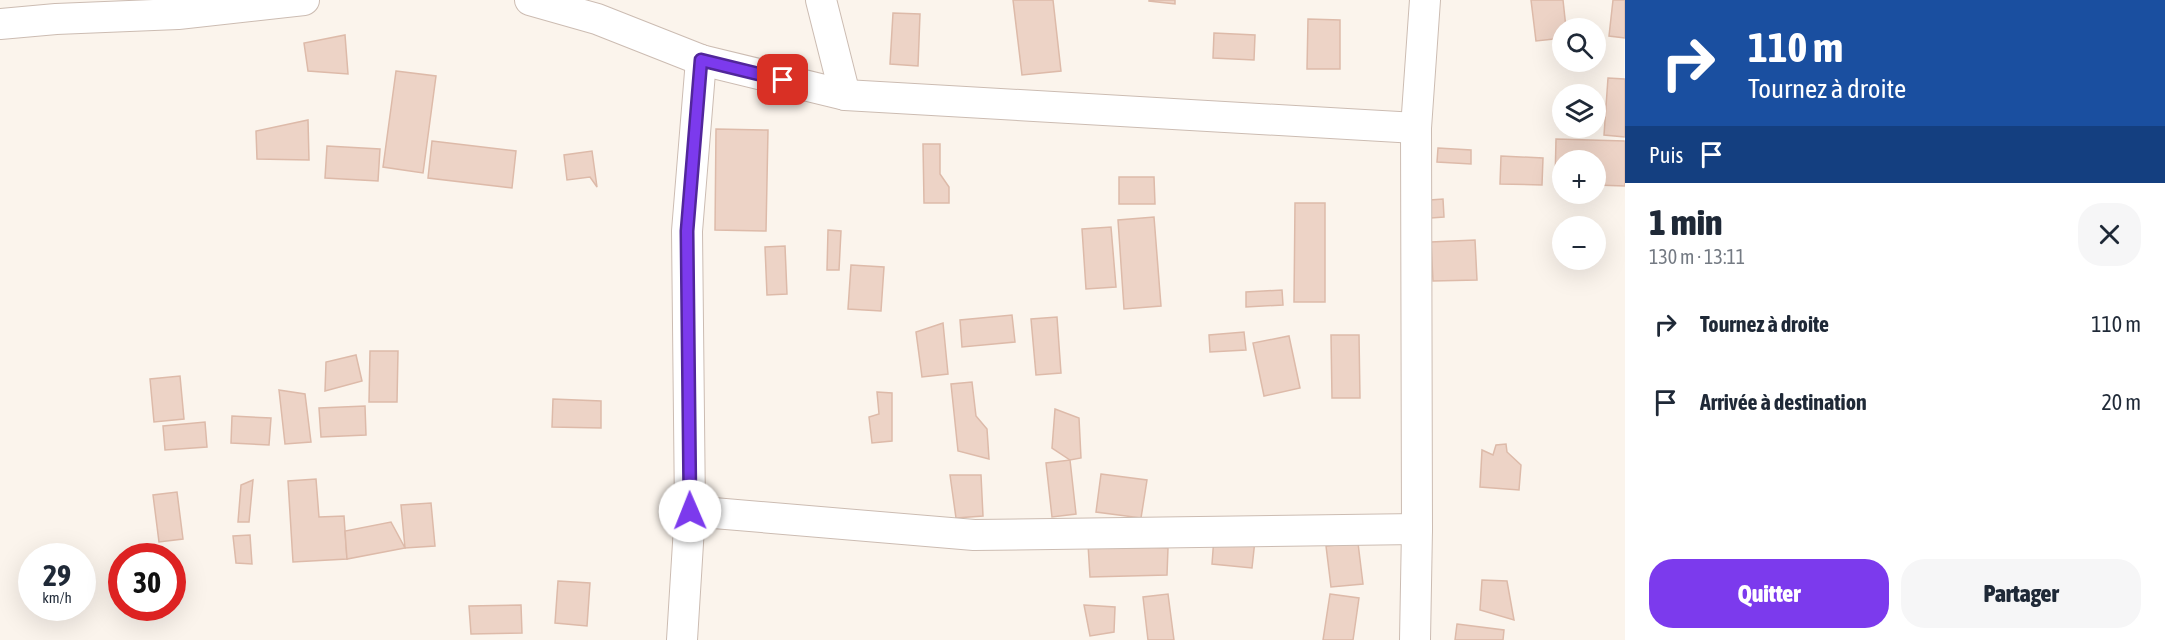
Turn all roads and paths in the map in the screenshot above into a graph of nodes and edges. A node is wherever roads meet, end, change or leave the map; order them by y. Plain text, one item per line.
1 (22, 0) edge
2 (304, 0) edge
3 (530, 0) edge
4 (821, 0) edge
5 (1425, 0) edge
6 (56, 19) junction
7 (0, 24) edge
8 (701, 60) junction
9 (845, 95) junction
10 (1416, 128) junction
11 (690, 511) junction
12 (1417, 529) junction
13 (682, 640) edge
14 (1415, 640) edge

1 - 6 street
2 - 6 street
3 - 8 street
4 - 9 street
5 - 10 street
6 - 7 street
8 - 9 street
8 - 11 street
9 - 10 street
10 - 12 street
11 - 12 street
11 - 13 street
12 - 14 street

